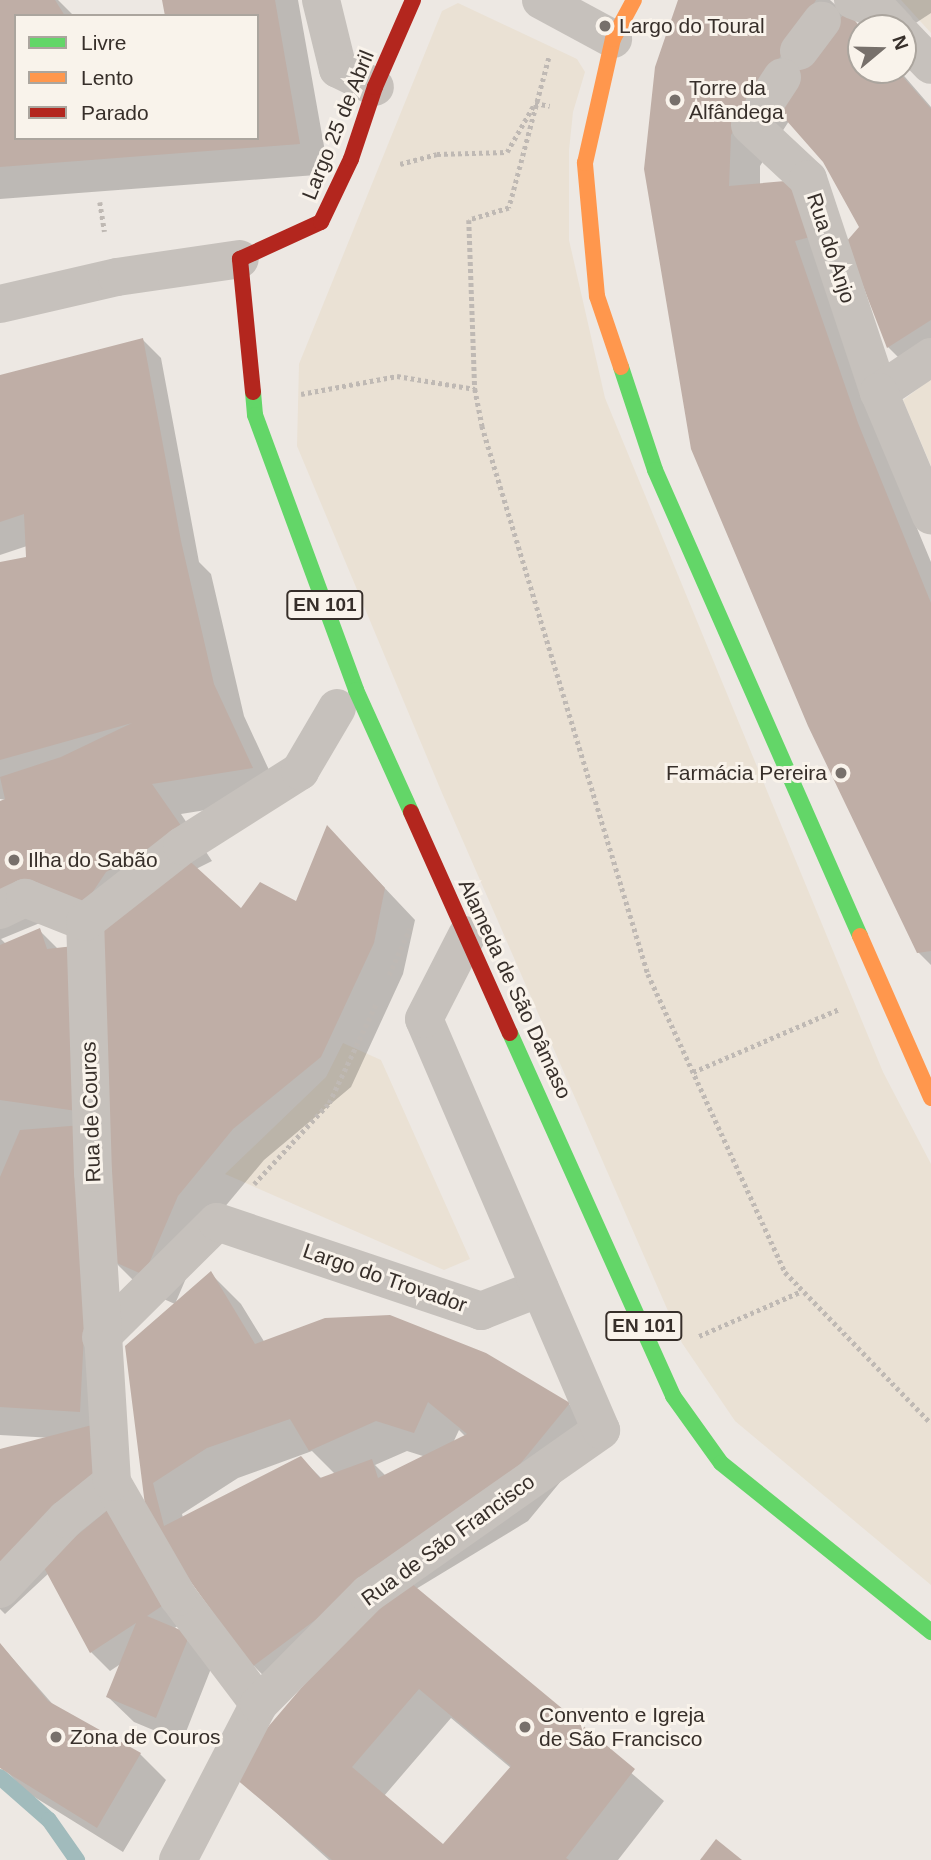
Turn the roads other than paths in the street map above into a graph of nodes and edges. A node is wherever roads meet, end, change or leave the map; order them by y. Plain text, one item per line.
1 (321, 0) edge
2 (413, 0) edge
3 (541, 0) edge
4 (634, 0) edge
5 (822, 21) dead end
6 (613, 39) junction
7 (917, 50) edge
8 (931, 65) edge
9 (375, 86) junction
10 (240, 259) junction
11 (0, 304) edge
12 (931, 357) edge
13 (879, 393) junction
14 (931, 516) edge
15 (337, 708) dead end
16 (0, 910) edge
17 (85, 922) junction
18 (467, 935) junction
19 (931, 1098) edge
20 (540, 1288) junction
21 (101, 1337) junction
22 (111, 1482) junction
23 (0, 1590) edge
24 (931, 1632) edge
25 (259, 1704) junction
26 (178, 1860) edge

1 - 9 street
2 - 9 main road, Largo 25 de Abril
3 - 6 street
4 - 6 main road
5 - 13 street, Rua do Anjo
6 - 19 main road
7 - 8 street
9 - 10 main road, Largo 25 de Abril
10 - 11 street
10 - 18 main road, Alameda de São Dâmaso / EN 101
12 - 13 street
13 - 14 street, Rua do Anjo
15 - 17 street
16 - 17 street
17 - 21 street, Rua de Couros
18 - 20 street
18 - 24 main road, Alameda de São Dâmaso / EN 101
20 - 21 street, Largo do Trovador
20 - 25 street, Rua de São Francisco
21 - 22 street, Rua de Couros
22 - 23 street
22 - 25 street
25 - 26 street, Rua de São Francisco

